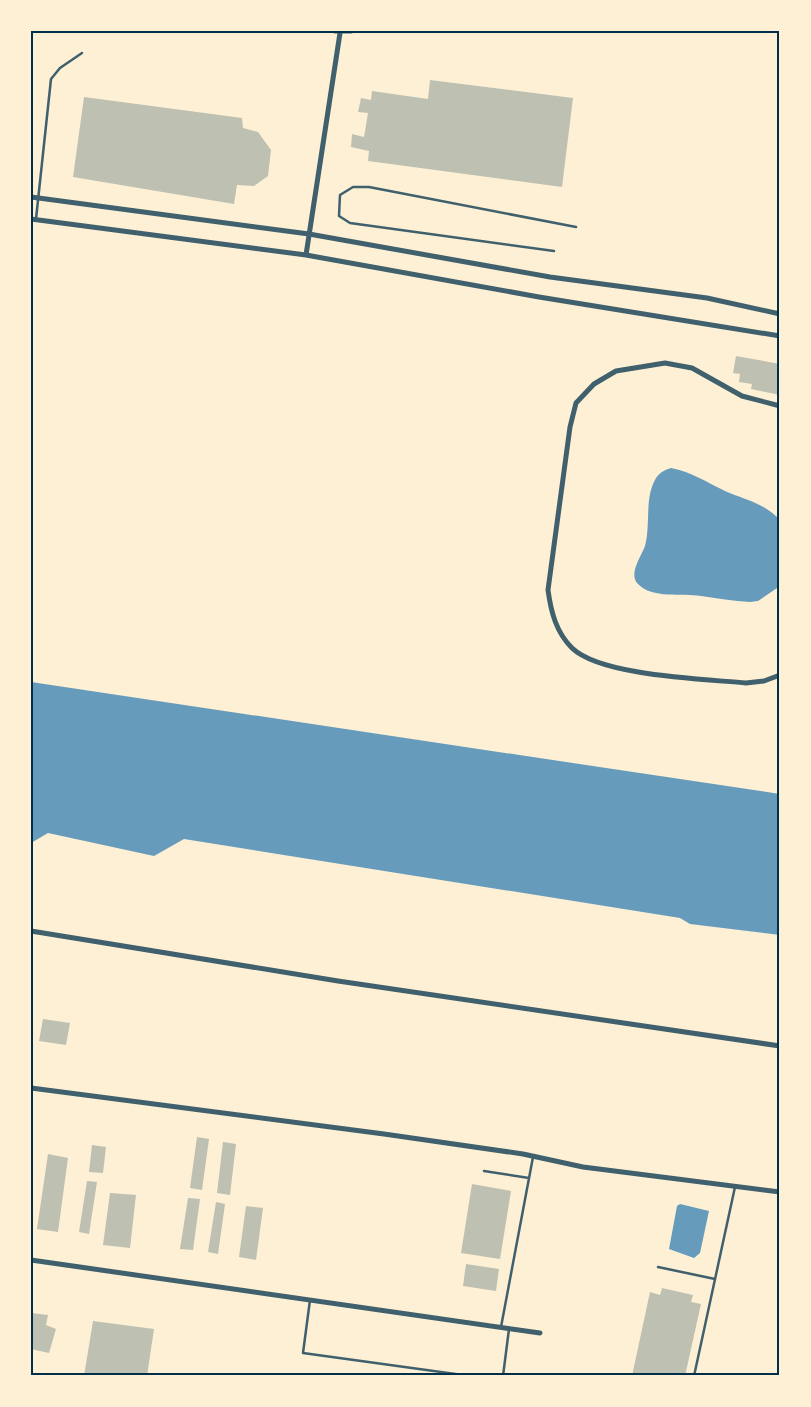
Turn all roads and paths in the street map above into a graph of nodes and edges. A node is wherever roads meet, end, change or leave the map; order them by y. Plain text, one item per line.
1 (351, 31) edge
2 (338, 32) edge
3 (82, 53) dead end
4 (31, 197) edge
5 (40, 198) junction
6 (34, 219) edge
7 (576, 226) dead end
8 (309, 234) junction
9 (554, 251) dead end
10 (306, 255) junction
11 (780, 314) edge
12 (780, 336) edge
13 (780, 406) edge
14 (780, 675) edge
15 (31, 931) edge
16 (780, 1046) edge
17 (31, 1088) edge
18 (533, 1157) junction
19 (484, 1170) dead end
20 (529, 1178) junction
21 (735, 1187) junction
22 (780, 1192) edge
23 (31, 1260) edge
24 (658, 1266) dead end
25 (715, 1279) junction
26 (310, 1300) junction
27 (501, 1328) junction
28 (509, 1329) junction
29 (540, 1333) dead end
30 (470, 1376) edge
31 (503, 1376) edge
32 (694, 1376) edge

1 - 2 street
2 - 8 street
3 - 5 lane
4 - 5 street
5 - 6 lane
5 - 8 street
6 - 10 street
7 - 9 lane
8 - 10 street
8 - 11 street
10 - 12 street
13 - 14 street
15 - 16 street
17 - 18 street
18 - 20 lane
18 - 21 street
19 - 20 lane
20 - 27 lane
21 - 22 street
21 - 25 lane
23 - 26 street
24 - 25 lane
25 - 32 lane
26 - 27 street
26 - 30 lane
27 - 28 street
28 - 29 street
28 - 31 lane

